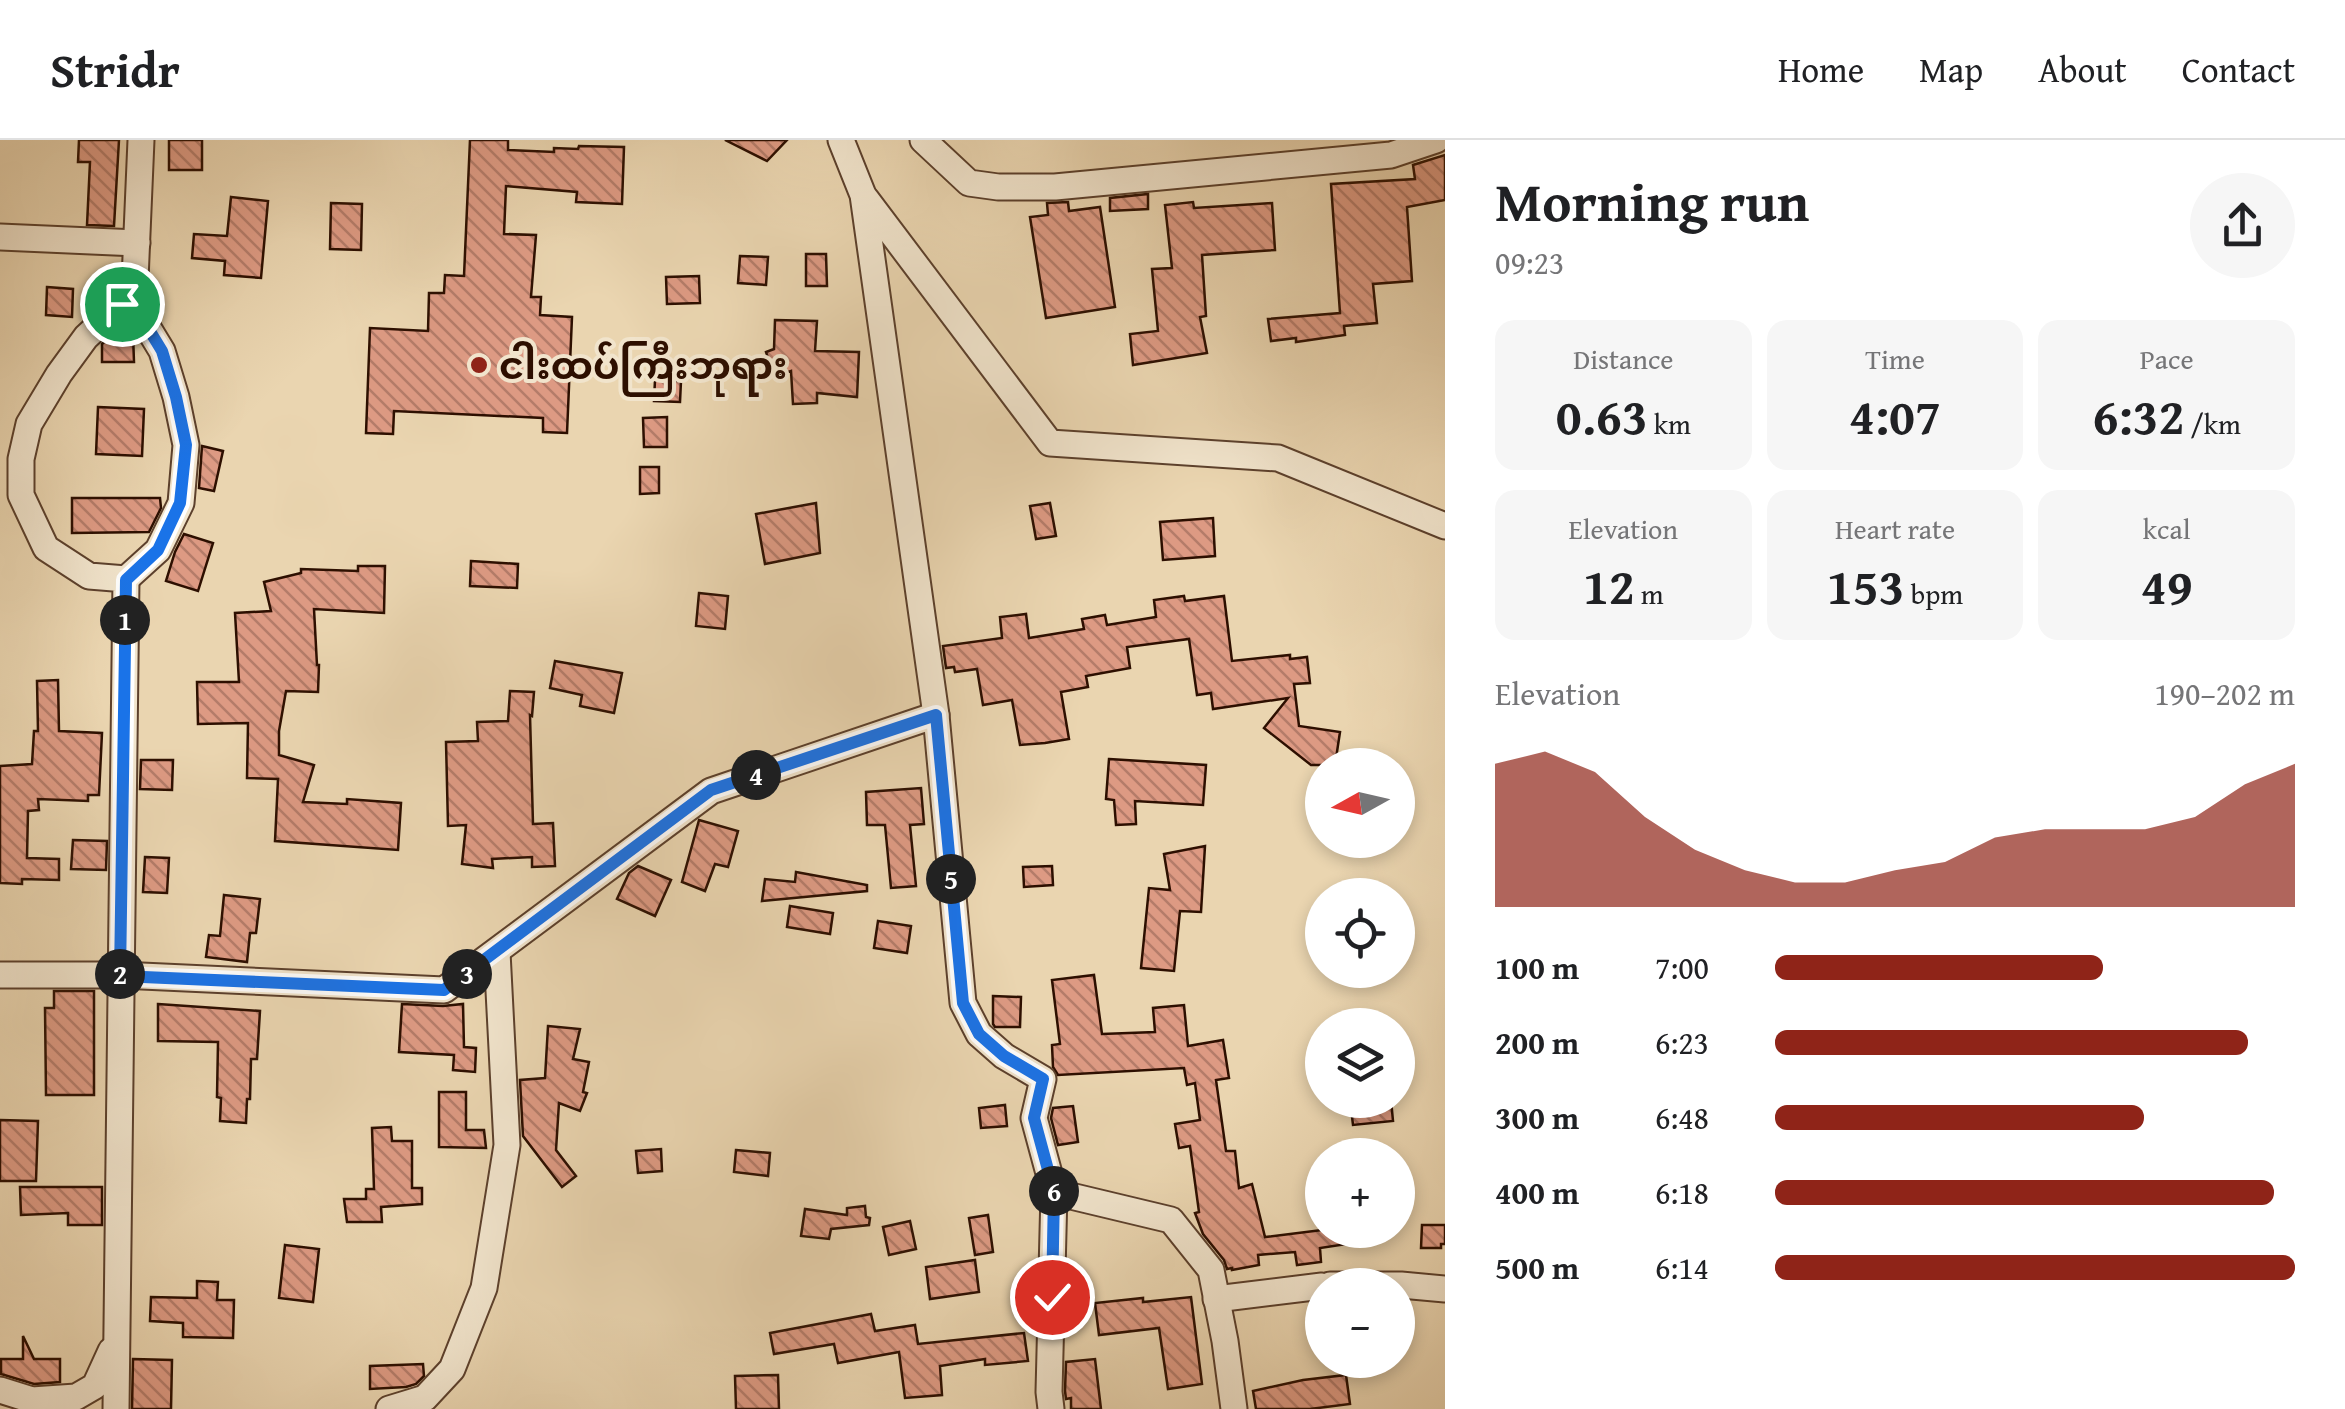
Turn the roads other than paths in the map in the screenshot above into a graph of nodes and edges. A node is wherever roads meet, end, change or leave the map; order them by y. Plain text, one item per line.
1 (141, 140) edge
2 (840, 140) edge
3 (922, 140) edge
4 (1436, 140) edge
5 (863, 194) junction
6 (0, 237) edge
7 (137, 243) junction
8 (122, 304) junction
9 (1445, 526) edge
10 (126, 580) junction
11 (936, 715) junction
12 (497, 952) junction
13 (0, 975) edge
14 (120, 976) junction
15 (1054, 1192) junction
16 (1415, 1286) edge
17 (1305, 1288) edge
18 (1445, 1289) edge
19 (1216, 1299) junction
20 (117, 1351) junction
21 (0, 1390) edge
22 (116, 1409) edge
23 (389, 1409) edge
24 (1051, 1409) edge
25 (1234, 1409) edge

1 - 7 street
2 - 5 street
3 - 4 street
5 - 9 street
5 - 11 street
6 - 7 street
7 - 8 street
8 - 10 street
8 - 10 street
10 - 14 street
11 - 12 street
11 - 15 street
12 - 14 street
12 - 23 street
13 - 14 street
14 - 20 street
15 - 19 street
15 - 24 street
16 - 18 street
17 - 19 street
19 - 25 street
20 - 21 street
20 - 22 street

